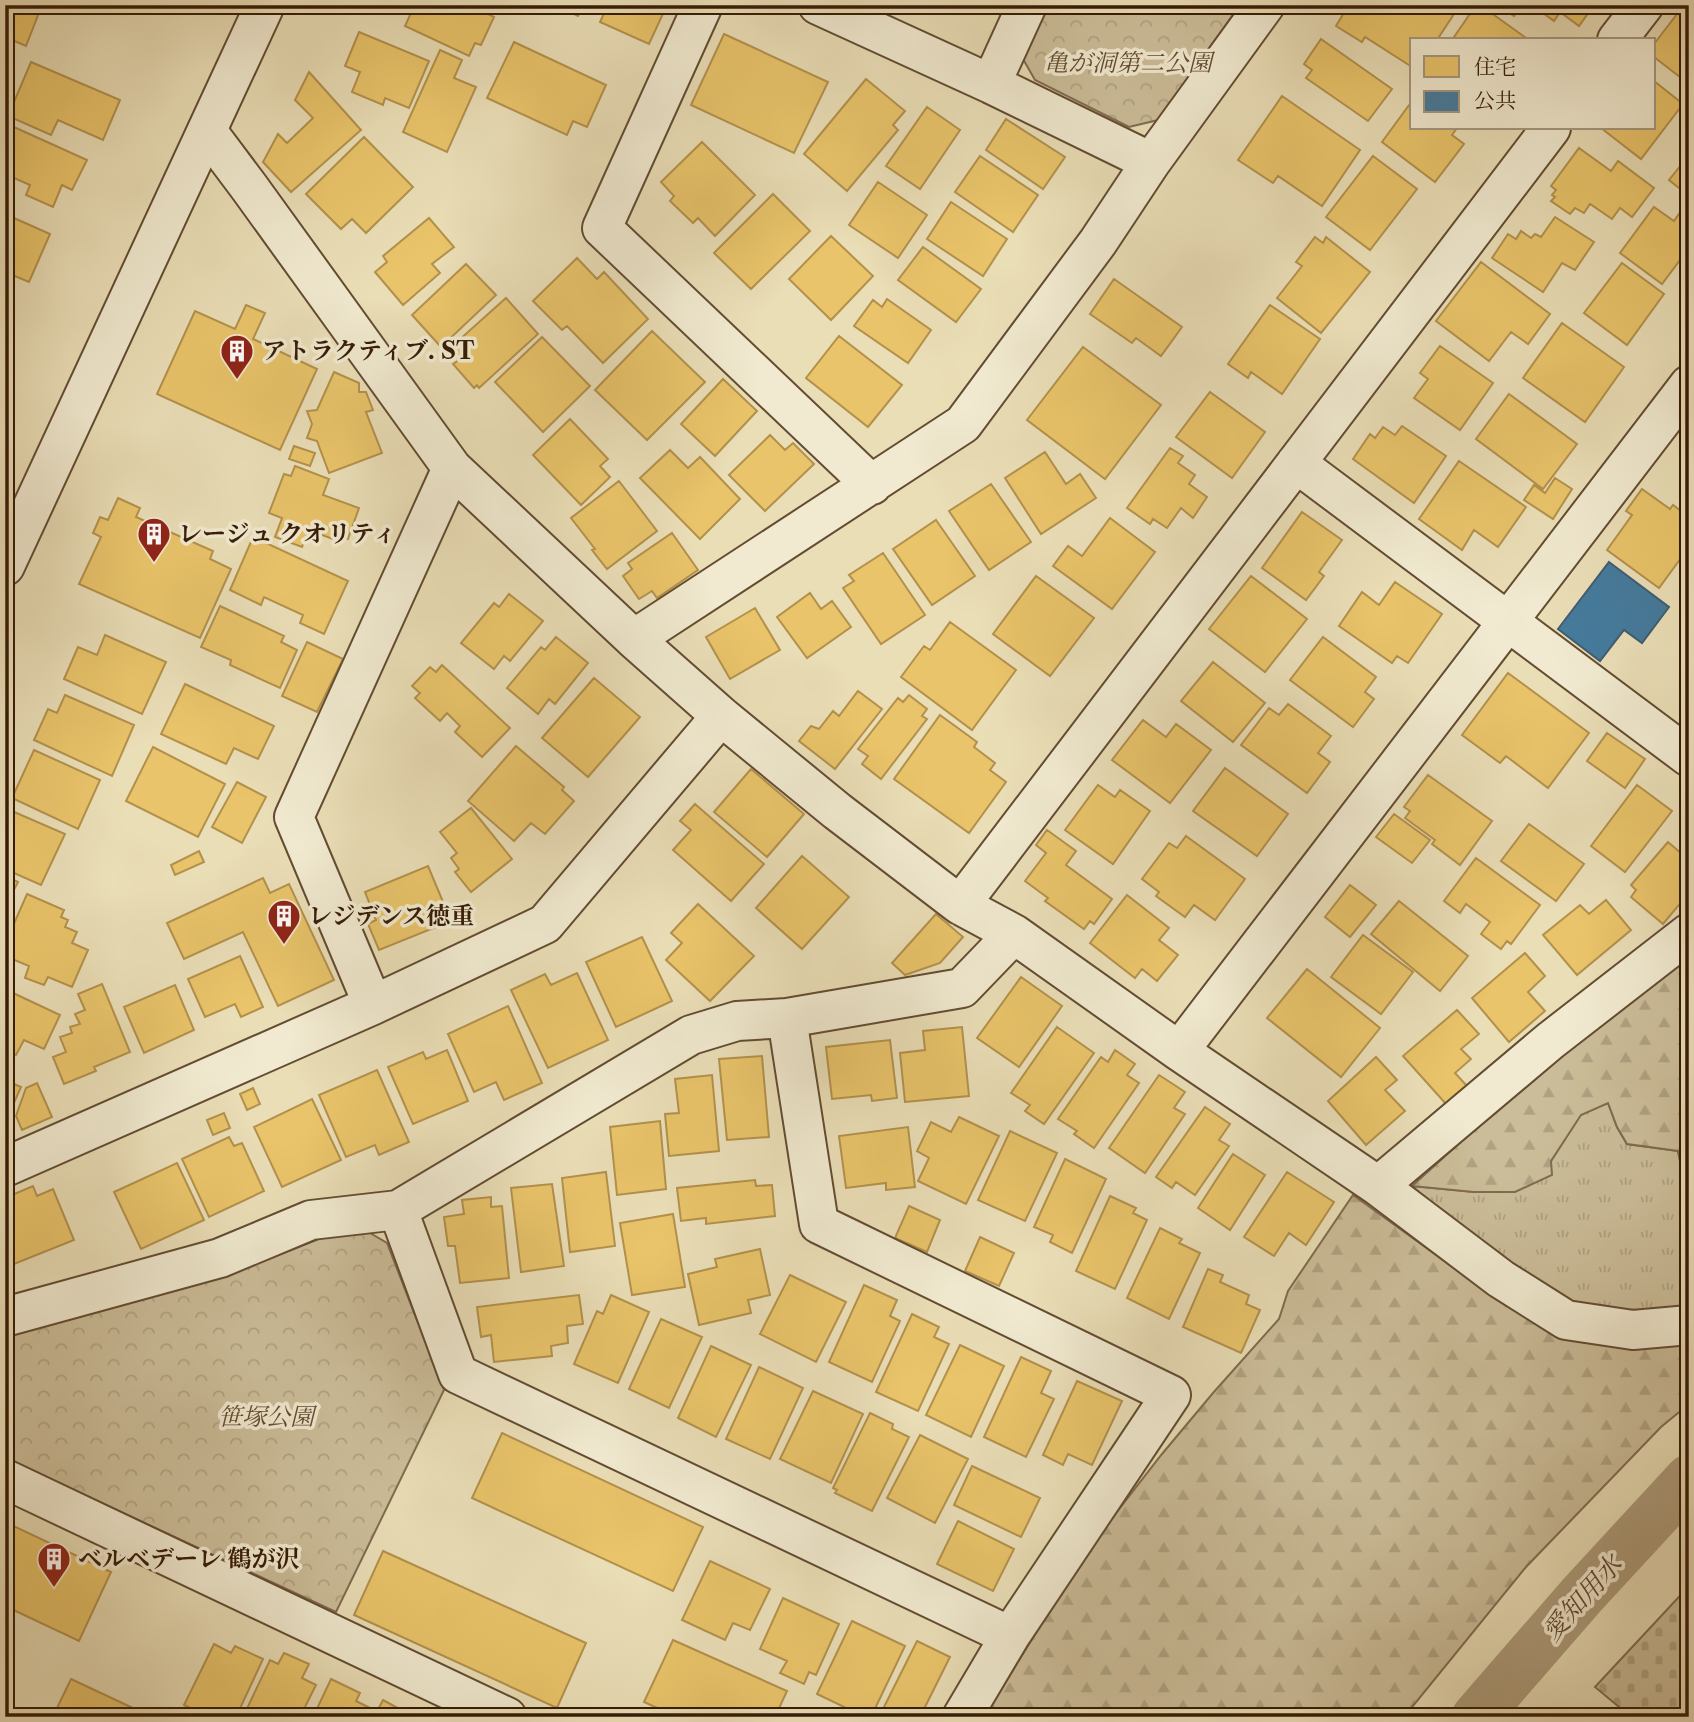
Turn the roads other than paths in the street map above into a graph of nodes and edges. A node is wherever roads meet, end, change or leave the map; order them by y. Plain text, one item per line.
1 (265, 5) edge
2 (703, 5) edge
3 (818, 5) edge
4 (1027, 5) edge
5 (1265, 5) edge
6 (1643, 5) edge
7 (1618, 38) edge
8 (991, 84) junction
9 (1549, 130) edge
10 (207, 131) junction
11 (1151, 162) junction
12 (1689, 385) edge
13 (1296, 463) junction
14 (452, 468) junction
15 (872, 485) junction
16 (5, 566) edge
17 (1508, 623) junction
18 (634, 639) junction
19 (722, 716) junction
20 (1689, 757) edge
21 (960, 905) junction
22 (1689, 933) edge
23 (1014, 934) junction
24 (373, 1004) junction
25 (787, 1018) junction
26 (1180, 1051) junction
27 (5, 1167) edge
28 (1378, 1186) junction
29 (398, 1210) junction
30 (5, 1317) edge
31 (1689, 1325) edge
32 (5, 1479) edge
33 (1010, 1636) junction
34 (507, 1717) edge
35 (962, 1717) edge

1 - 10 street
2 - 15 street
3 - 8 street
4 - 8 street
5 - 11 street
6 - 7 street
8 - 11 street
9 - 13 street
10 - 14 street
10 - 16 street
11 - 15 street
12 - 17 street
13 - 17 street
13 - 21 street
14 - 18 street
14 - 24 street
15 - 18 street
17 - 20 street
17 - 26 street
18 - 19 street
19 - 21 street
19 - 24 street
21 - 23 street
22 - 28 street
23 - 25 street
23 - 26 street
24 - 27 street
25 - 29 street
25 - 33 street
26 - 28 street
28 - 31 street
29 - 30 street
29 - 33 street
32 - 34 street
33 - 35 street

